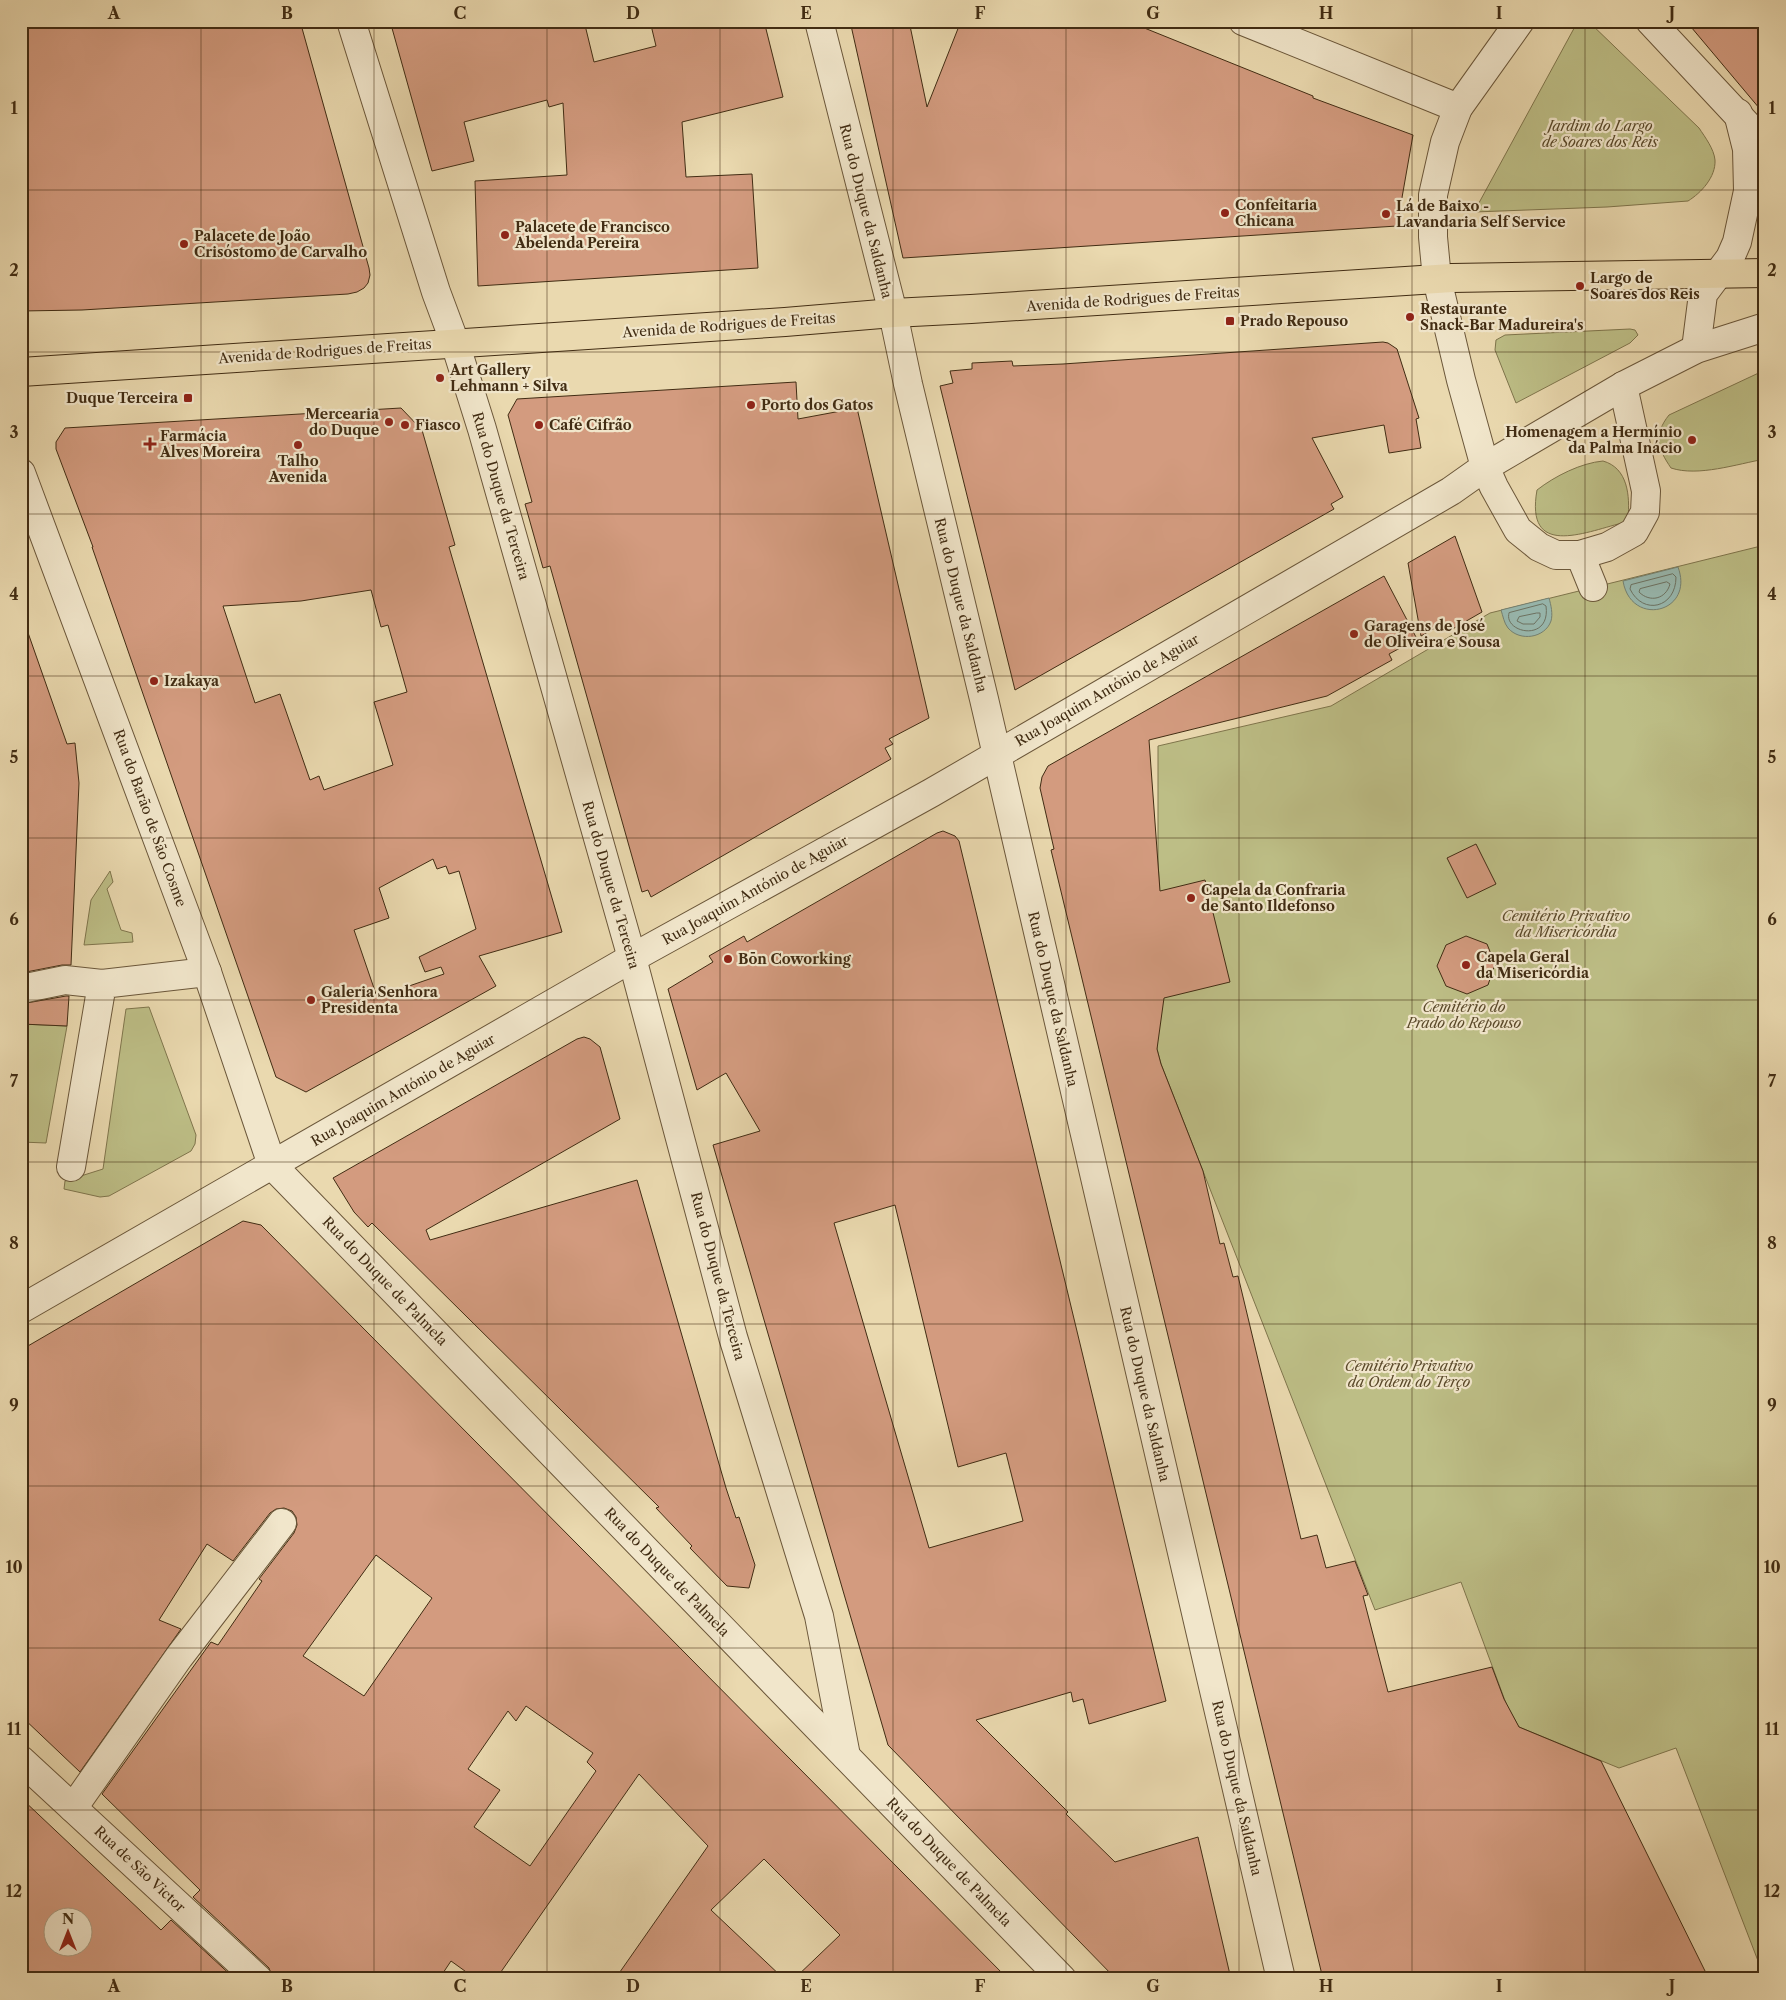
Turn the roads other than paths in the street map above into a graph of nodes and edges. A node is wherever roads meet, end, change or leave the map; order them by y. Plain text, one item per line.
1 (350, 21) edge
2 (819, 21) edge
3 (1243, 21) edge
4 (1520, 21) edge
5 (1650, 21) edge
6 (1458, 108) junction
7 (1738, 113) junction
8 (1765, 146) edge
9 (1718, 273) junction
10 (1765, 273) edge
11 (1437, 279) junction
12 (893, 312) junction
13 (1765, 327) edge
14 (455, 342) junction
15 (1696, 349) junction
16 (21, 372) edge
17 (1623, 386) junction
18 (1485, 466) junction
19 (21, 473) edge
20 (1580, 555) junction
21 (1593, 587) dead end
22 (997, 754) junction
23 (632, 958) junction
24 (207, 972) junction
25 (102, 984) junction
26 (21, 989) edge
27 (272, 1165) junction
28 (71, 1167) dead end
29 (21, 1309) edge
30 (282, 1523) dead end
31 (846, 1756) junction
32 (21, 1760) edge
33 (74, 1808) junction
34 (256, 1978) edge
35 (1062, 1979) edge
36 (1281, 1979) edge

1 - 14 street, Rua do Duque da Terceira
2 - 12 street, Rua do Duque da Saldanha
3 - 6 street
4 - 6 street
5 - 7 street
6 - 11 street
7 - 8 street
7 - 9 street
9 - 10 main road
9 - 11 main road
9 - 15 street
11 - 12 main road, Avenida de Rodrigues de Freitas
11 - 18 street
12 - 14 main road, Avenida de Rodrigues de Freitas
12 - 22 street, Rua do Duque da Saldanha
13 - 15 street
14 - 16 main road, Avenida de Rodrigues de Freitas
14 - 23 street, Rua do Duque da Terceira
15 - 17 street
17 - 18 street
17 - 20 street
18 - 20 street
18 - 22 street, Rua Joaquim António de Aguiar
19 - 24 street, Rua do Barão de São Cosme
20 - 21 street
22 - 23 street, Rua Joaquim António de Aguiar
22 - 36 street, Rua do Duque da Saldanha
23 - 27 street, Rua Joaquim António de Aguiar
23 - 31 street, Rua do Duque da Terceira
24 - 25 street
24 - 27 street, Rua do Barão de São Cosme
25 - 26 street
25 - 28 street
27 - 29 street, Rua Joaquim António de Aguiar
27 - 31 street, Rua do Duque de Palmela
30 - 33 street
31 - 35 street, Rua do Duque de Palmela
32 - 33 street, Rua de São Victor
33 - 34 street, Rua de São Victor

